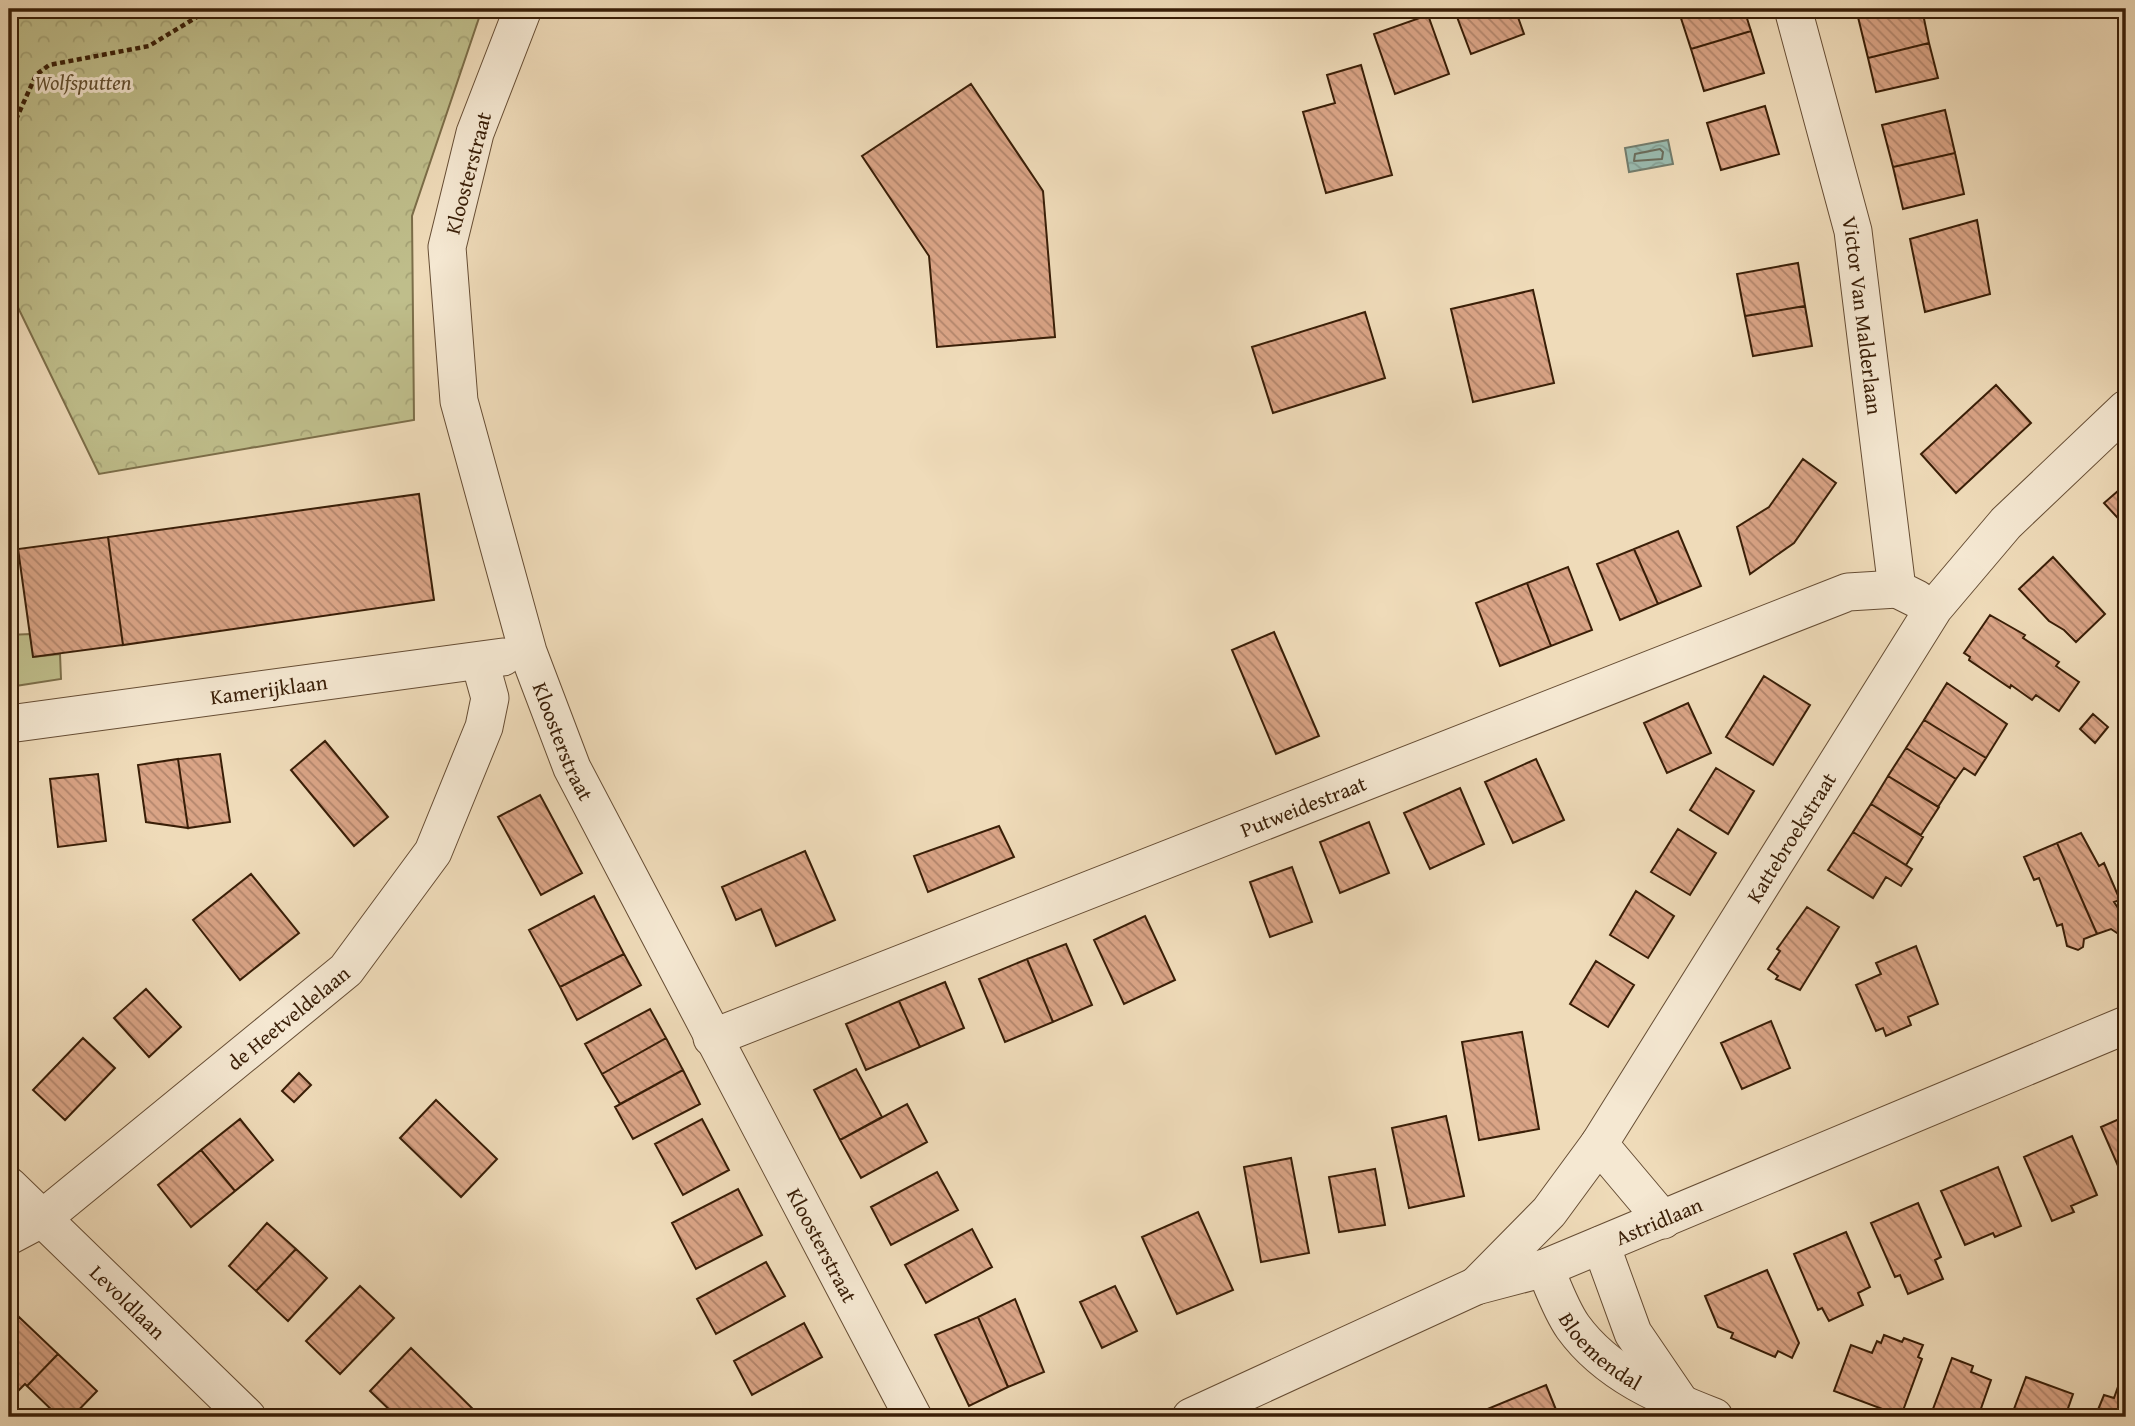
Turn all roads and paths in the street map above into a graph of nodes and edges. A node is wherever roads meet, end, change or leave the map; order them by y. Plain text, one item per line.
1 (210, 9) edge
2 (523, 9) edge
3 (1793, 9) edge
4 (9, 135) edge
5 (2126, 409) edge
6 (1897, 589) junction
7 (1934, 608) junction
8 (528, 652) junction
9 (480, 662) junction
10 (9, 724) edge
11 (2126, 1025) edge
12 (712, 1038) junction
13 (1599, 1144) junction
14 (9, 1186) edge
15 (43, 1218) junction
16 (1663, 1220) junction
17 (9, 1236) edge
18 (1601, 1244) junction
19 (1545, 1268) junction
20 (1476, 1286) junction
21 (1698, 1411) edge
22 (247, 1417) edge
23 (913, 1417) edge
24 (1191, 1417) edge

1 - 4 path
2 - 8 street, Kloosterstraat
3 - 6 street, Victor Van Malderlaan
5 - 7 street, Kattebroekstraat
6 - 7 street
6 - 12 street, Putweidestraat
7 - 13 street, Kattebroekstraat
8 - 9 street, Kamerijklaan
8 - 12 street, Kloosterstraat
9 - 10 street, Kamerijklaan
9 - 15 street, de Heetveldelaan
11 - 16 street, Astridlaan
12 - 23 street, Kloosterstraat
13 - 16 street
13 - 20 street, Kattebroekstraat
14 - 15 street, Levoldlaan
15 - 17 street, de Heetveldelaan
15 - 22 street, Levoldlaan
16 - 18 street, Astridlaan
18 - 19 street, Astridlaan
18 - 21 street, Bloemendal
19 - 20 street, Astridlaan
19 - 21 street, Bloemendal
20 - 24 street, Astridlaan

